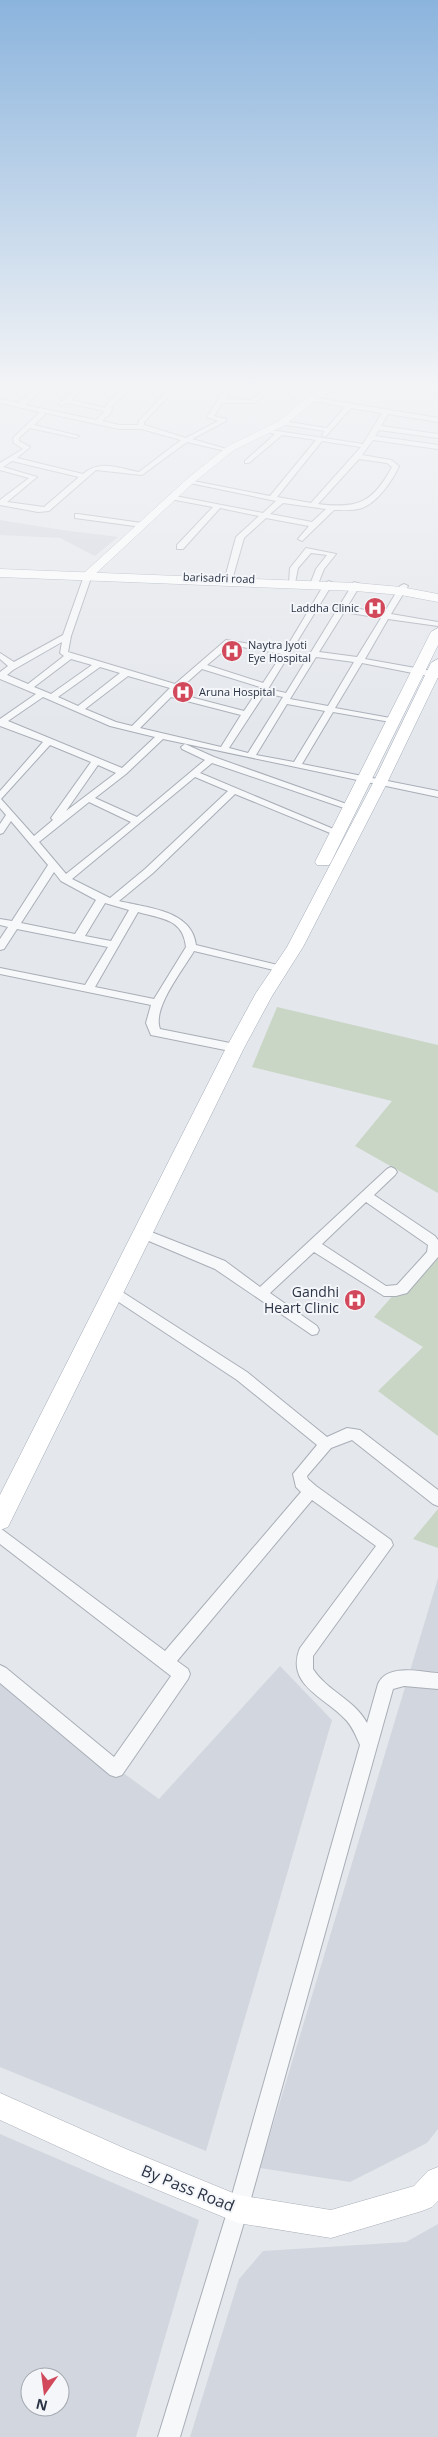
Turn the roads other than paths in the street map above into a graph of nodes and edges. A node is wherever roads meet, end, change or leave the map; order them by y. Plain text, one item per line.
1 (55, 501) edge
2 (169, 501) edge
3 (192, 501) edge
4 (281, 501) edge
5 (291, 501) edge
6 (316, 501) edge
7 (368, 501) edge
8 (0, 503) edge
9 (312, 505) junction
10 (218, 506) junction
11 (332, 507) junction
12 (262, 515) junction
13 (78, 516) dead end
14 (142, 525) junction
15 (314, 525) junction
16 (302, 539) dead end
17 (180, 547) dead end
18 (0, 571) edge
19 (89, 574) junction
20 (224, 579) junction
21 (292, 581) junction
22 (324, 583) junction
23 (356, 585) junction
24 (402, 588) junction
25 (438, 588) edge
26 (438, 598) edge
27 (341, 609) junction
28 (385, 616) junction
29 (438, 624) edge
30 (438, 632) edge
31 (67, 636) junction
32 (287, 653) junction
33 (313, 654) junction
34 (0, 655) edge
35 (70, 656) junction
36 (359, 660) junction
37 (98, 665) junction
38 (13, 666) junction
39 (201, 666) junction
40 (432, 671) edge
41 (126, 673) junction
42 (1, 677) edge
43 (176, 687) junction
44 (28, 688) junction
45 (264, 688) junction
46 (41, 694) junction
47 (169, 694) junction
48 (51, 698) junction
49 (286, 698) junction
50 (79, 709) junction
51 (329, 709) junction
52 (246, 714) junction
53 (393, 721) junction
54 (1, 723) edge
55 (134, 729) junction
56 (161, 736) junction
57 (48, 741) junction
58 (223, 750) junction
59 (251, 756) junction
60 (211, 759) junction
61 (96, 761) junction
62 (296, 766) junction
63 (123, 772) junction
64 (195, 774) junction
65 (363, 780) junction
66 (380, 783) junction
67 (234, 790) junction
68 (438, 794) edge
69 (0, 796) edge
70 (88, 798) junction
71 (0, 802) edge
72 (350, 807) junction
73 (11, 815) junction
74 (138, 821) junction
75 (49, 828) junction
76 (0, 831) edge
77 (338, 833) junction
78 (34, 842) junction
79 (53, 864) junction
80 (65, 879) junction
81 (106, 900) junction
82 (136, 909) junction
83 (0, 922) edge
84 (14, 925) junction
85 (78, 938) junction
86 (114, 945) junction
87 (0, 946) edge
88 (191, 947) junction
89 (277, 968) junction
90 (0, 971) edge
91 (88, 989) junction
92 (157, 1003) junction
93 (235, 1048) junction
94 (391, 1172) dead end
95 (366, 1196) junction
96 (141, 1233) junction
97 (314, 1245) junction
98 (113, 1291) junction
99 (261, 1294) junction
100 (312, 1330) dead end
101 (326, 1444) junction
102 (311, 1491) junction
103 (438, 1498) edge
104 (0, 1520) edge
105 (0, 1536) edge
106 (166, 1662) junction
107 (0, 1673) edge
108 (438, 1681) edge
109 (368, 1744) junction
110 (0, 2106) edge
111 (438, 2181) edge
112 (238, 2208) junction
113 (169, 2437) edge

1 - 8 street
2 - 14 street
3 - 10 street
4 - 12 street
5 - 9 street
6 - 9 street
7 - 11 street
9 - 11 street
10 - 12 street
10 - 17 street
11 - 15 street
12 - 15 street
12 - 20 street
13 - 14 street
14 - 19 street
15 - 16 street
18 - 19 main road, barisadri road
19 - 20 main road, barisadri road
19 - 31 street
20 - 21 main road, barisadri road
20 - 22 main road, barisadri road
21 - 22 main road, barisadri road
21 - 22 street
22 - 23 main road, barisadri road
22 - 32 street
23 - 24 main road, barisadri road
23 - 24 main road, barisadri road
23 - 27 street
24 - 25 main road, barisadri road
24 - 26 main road
24 - 28 street
27 - 28 street
27 - 33 street
28 - 29 street
28 - 36 street
30 - 40 main road
31 - 35 street
31 - 38 street
32 - 39 street
32 - 45 street
33 - 36 street
33 - 49 street
34 - 38 street
35 - 37 street
35 - 44 street
36 - 40 street
36 - 51 street
37 - 41 street
37 - 48 street
38 - 42 street
39 - 43 street
39 - 45 street
40 - 53 main road
40 - 66 main road
41 - 43 street
41 - 50 street
42 - 44 street
43 - 47 street
44 - 46 street
45 - 49 street
45 - 52 street
46 - 48 street
46 - 54 street
47 - 52 street
47 - 55 street
48 - 50 street
49 - 51 street
49 - 59 street
50 - 55 street
51 - 53 street
51 - 62 street
52 - 58 street
53 - 65 main road
54 - 57 street
55 - 56 street
56 - 58 street
56 - 60 street
56 - 63 street
57 - 61 street
57 - 69 street
58 - 59 street
59 - 62 street
60 - 64 street
60 - 72 street
61 - 63 street
61 - 75 street
62 - 65 street
63 - 70 street
64 - 67 street
64 - 74 street
65 - 66 street
65 - 72 main road
66 - 68 street
66 - 89 main road
67 - 77 street
67 - 81 street
70 - 74 street
70 - 75 street
71 - 73 street
72 - 77 main road
73 - 76 street
73 - 78 street
74 - 80 street
75 - 78 street
77 - 89 main road
78 - 79 street
79 - 80 street
79 - 84 street
80 - 81 street
81 - 82 street
81 - 85 street
82 - 86 street
82 - 88 street
83 - 84 street
84 - 85 street
84 - 87 street
85 - 86 street
86 - 91 street
88 - 89 street
88 - 92 street
89 - 93 main road
90 - 91 street
91 - 92 street
92 - 93 street
93 - 96 main road
94 - 95 street
95 - 97 street
95 - 97 street
96 - 98 main road
96 - 99 street
97 - 99 street
98 - 101 street
98 - 104 main road
99 - 100 street
101 - 102 street
101 - 103 street
102 - 106 street
102 - 109 street
105 - 106 street
106 - 107 street
108 - 109 street
109 - 112 street
110 - 112 street, By Pass Road
111 - 112 street, By Pass Road
112 - 113 street

